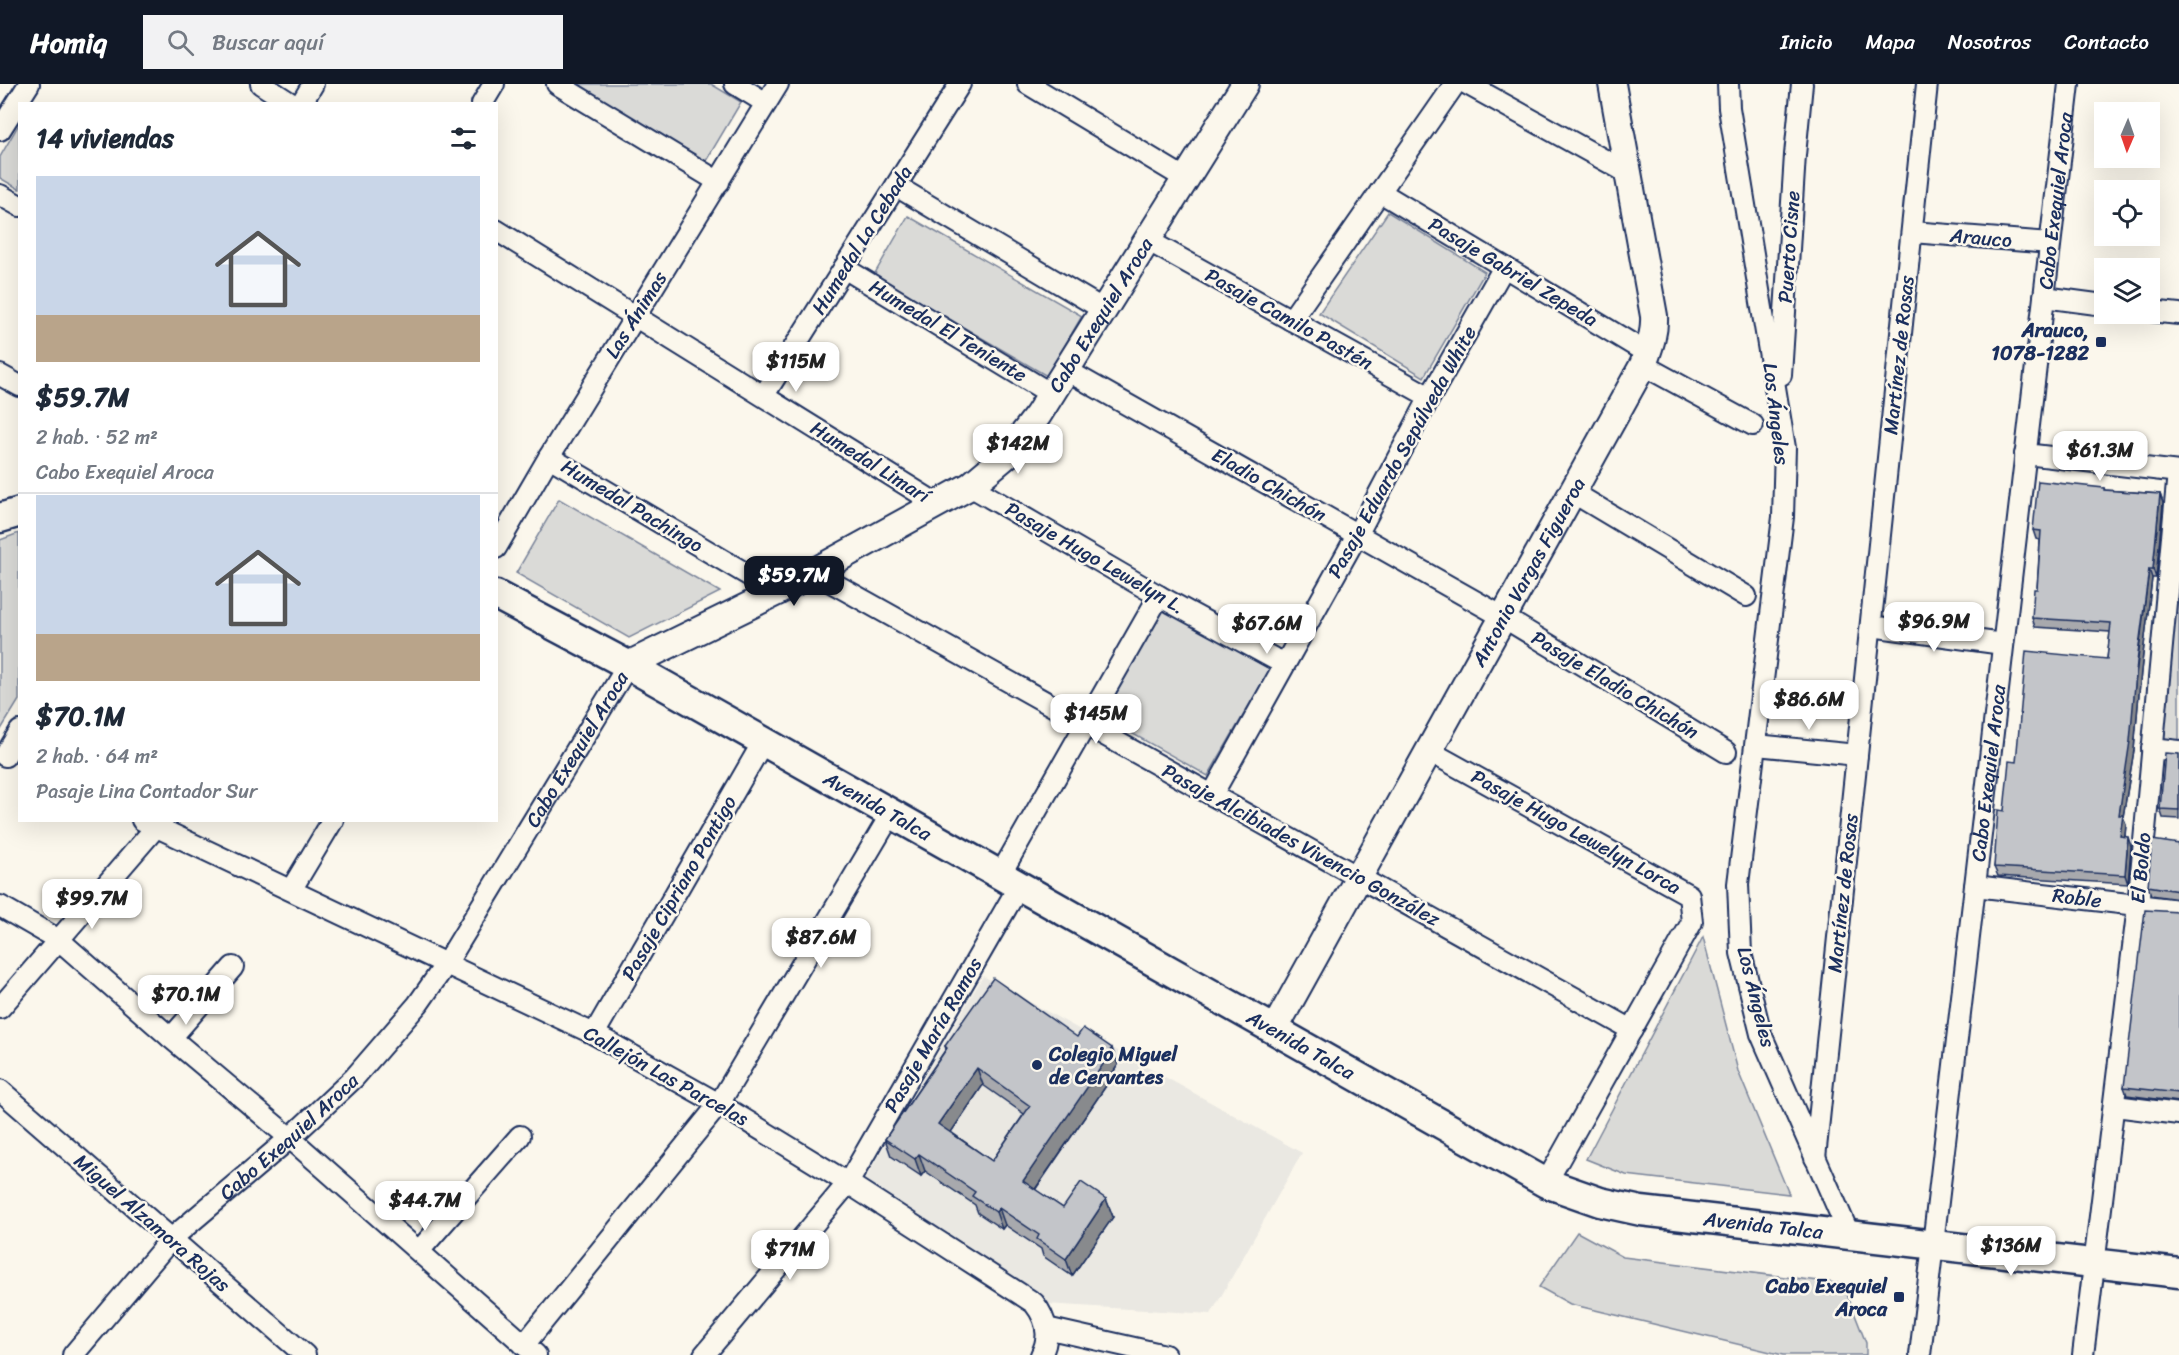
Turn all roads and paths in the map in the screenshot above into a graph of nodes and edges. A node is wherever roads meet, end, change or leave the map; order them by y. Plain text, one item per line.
1 (29, 84) edge
2 (261, 84) edge
3 (314, 84) edge
4 (494, 84) edge
5 (556, 84) edge
6 (735, 84) edge
7 (778, 84) edge
8 (960, 84) edge
9 (1028, 84) edge
10 (1245, 84) edge
11 (1455, 84) edge
12 (1467, 84) edge
13 (1612, 84) edge
14 (1728, 84) edge
15 (1802, 84) edge
16 (1927, 84) edge
17 (2068, 84) edge
18 (20, 102) edge
19 (289, 102) edge
20 (303, 102) edge
21 (483, 102) edge
22 (766, 103) junction
23 (18, 105) edge
24 (0, 130) edge
25 (1628, 173) junction
26 (1186, 179) junction
27 (719, 182) junction
28 (896, 186) junction
29 (1380, 192) junction
30 (0, 195) edge
31 (18, 205) edge
32 (498, 231) edge
33 (1912, 232) junction
34 (1148, 240) junction
35 (2050, 243) junction
36 (1504, 267) junction
37 (844, 268) junction
38 (2044, 297) junction
39 (2094, 304) edge
40 (1104, 310) junction
41 (2160, 312) edge
42 (2179, 314) edge
43 (635, 316) junction
44 (1291, 320) junction
45 (1645, 359) junction
46 (1066, 370) junction
47 (0, 375) edge
48 (18, 385) edge
49 (1051, 394) junction
50 (764, 395) junction
51 (1431, 397) junction
52 (1778, 411) junction
53 (1753, 425) dead end
54 (2025, 454) junction
55 (549, 457) junction
56 (2179, 472) edge
57 (970, 486) junction
58 (1572, 492) junction
59 (937, 504) junction
60 (18, 513) edge
61 (0, 518) edge
62 (1357, 535) junction
63 (498, 545) edge
64 (813, 572) junction
65 (777, 592) junction
66 (498, 596) edge
67 (1159, 596) junction
68 (1746, 596) dead end
69 (1503, 617) junction
70 (1871, 626) junction
71 (2003, 644) junction
72 (1284, 664) junction
73 (628, 665) junction
74 (1086, 724) junction
75 (18, 735) edge
76 (763, 741) junction
77 (1756, 745) junction
78 (2152, 748) junction
79 (1429, 751) junction
80 (2179, 751) edge
81 (1726, 752) dead end
82 (1857, 755) junction
83 (8, 757) edge
84 (1212, 795) junction
85 (891, 814) junction
86 (146, 822) edge
87 (332, 822) edge
88 (1359, 877) junction
89 (1009, 880) junction
90 (1975, 886) junction
91 (291, 890) junction
92 (0, 906) edge
93 (2138, 906) junction
94 (2179, 910) edge
95 (59, 940) junction
96 (446, 964) junction
97 (233, 967) dead end
98 (0, 1008) edge
99 (1274, 1030) junction
100 (1632, 1030) junction
101 (594, 1034) junction
102 (171, 1038) junction
103 (0, 1090) edge
104 (719, 1104) junction
105 (2115, 1106) junction
106 (2179, 1114) edge
107 (520, 1136) dead end
108 (290, 1138) junction
109 (1815, 1160) junction
110 (848, 1183) junction
111 (1546, 1183) junction
112 (1849, 1234) junction
113 (171, 1239) junction
114 (1933, 1244) junction
115 (418, 1251) junction
116 (2095, 1263) junction
117 (2179, 1273) edge
118 (1046, 1328) junction
119 (530, 1350) edge
120 (73, 1355) edge
121 (304, 1355) edge
122 (704, 1355) edge
123 (1041, 1355) edge
124 (1165, 1355) edge
125 (1920, 1355) edge
126 (2083, 1355) edge

1 - 18 street
2 - 19 street
3 - 20 street
4 - 21 street
5 - 27 street
6 - 22 street
7 - 22 street, Las Ánimas
8 - 28 street, Humedal La Cebada
9 - 26 street
10 - 26 street, Cabo Exequiel Aroca
11 - 29 street
12 - 25 street
13 - 25 street, Antonio Vargas Figueroa
14 - 52 street, Los Ángeles
15 - 52 street, Puerto Cisne
16 - 33 street, Martínez de Rosas
17 - 35 street, Cabo Exequiel Aroca
22 - 27 street, Las Ánimas
23 - 24 street
25 - 45 street, Antonio Vargas Figueroa
26 - 34 street, Cabo Exequiel Aroca
27 - 43 street, Las Ánimas
28 - 37 street, Humedal La Cebada
28 - 40 street
29 - 36 street, Pasaje Gabriel Zepeda
29 - 44 street
30 - 31 street
32 - 43 street, Humedal Limarí
33 - 35 street, Arauco
33 - 70 street, Martínez de Rosas
34 - 40 street, Cabo Exequiel Aroca
34 - 44 street, Pasaje Camilo Pastén
35 - 38 street, Cabo Exequiel Aroca
36 - 45 street, Pasaje Gabriel Zepeda
36 - 51 street, Pasaje Eduardo Sepúlveda White
37 - 49 street, Humedal El Teniente
37 - 50 street, Humedal La Cebada
38 - 39 street
38 - 54 street, Cabo Exequiel Aroca
40 - 46 street, Cabo Exequiel Aroca
41 - 42 street
43 - 50 street, Humedal Limarí
43 - 55 street, Las Ánimas
44 - 51 street, Pasaje Camilo Pastén
45 - 53 street, Pasaje Gabriel Zepeda
45 - 58 street, Antonio Vargas Figueroa
46 - 49 street, Cabo Exequiel Aroca
46 - 62 street, Eladio Chichón
47 - 48 street
49 - 57 street, Cabo Exequiel Aroca
50 - 59 street, Humedal Limarí
51 - 62 street, Pasaje Eduardo Sepúlveda White
52 - 77 street, Los Ángeles
54 - 56 street
54 - 71 street, Cabo Exequiel Aroca
55 - 63 street, Las Ánimas
55 - 65 street, Humedal Pachingo
56 - 78 street, El Boldo
57 - 59 street, Cabo Exequiel Aroca
57 - 67 street, Pasaje Hugo Lewelyn L.
58 - 68 street
58 - 69 street, Antonio Vargas Figueroa
59 - 64 street, Cabo Exequiel Aroca
60 - 61 main road
62 - 69 street, Eladio Chichón
62 - 72 street, Pasaje Eduardo Sepúlveda White
64 - 65 street, Cabo Exequiel Aroca
64 - 74 street, Pasaje Alcibiades Vivencio González
65 - 73 street, Cabo Exequiel Aroca
66 - 73 main road, Avenida Talca
67 - 72 street, Pasaje Hugo Lewelyn L.
67 - 74 street, Pasaje María Ramos
69 - 79 street, Antonio Vargas Figueroa
69 - 81 street, Pasaje Eladio Chichón
70 - 71 street
70 - 82 street, Martínez de Rosas
71 - 90 street, Cabo Exequiel Aroca
72 - 84 street, Pasaje Eduardo Sepúlveda White
73 - 76 main road, Avenida Talca
73 - 96 street, Cabo Exequiel Aroca
74 - 84 street, Pasaje Alcibiades Vivencio González
74 - 89 street, Pasaje María Ramos
75 - 83 street
76 - 85 main road, Avenida Talca
76 - 101 street, Pasaje Cipriano Pontigo
77 - 82 street
77 - 109 street, Los Ángeles
78 - 80 street
78 - 93 street, El Boldo
79 - 88 street, Antonio Vargas Figueroa
79 - 100 street, Pasaje Hugo Lewelyn Lorca
82 - 109 street, Martínez de Rosas
84 - 88 street, Pasaje Alcibiades Vivencio González
85 - 89 main road, Avenida Talca
85 - 104 street
86 - 91 street, Callejón Las Parcelas
86 - 95 street
87 - 91 street
88 - 99 street, Antonio Vargas Figueroa
88 - 100 street, Pasaje Alcibiades Vivencio González
89 - 99 main road, Avenida Talca
89 - 110 street, Pasaje María Ramos
90 - 93 street, Roble
90 - 114 street, Cabo Exequiel Aroca
91 - 96 street, Callejón Las Parcelas
92 - 95 street
93 - 94 street, Roble
93 - 105 street, El Boldo
95 - 98 street
95 - 102 street
96 - 101 street, Callejón Las Parcelas
96 - 108 street, Cabo Exequiel Aroca
97 - 102 street
99 - 111 main road, Avenida Talca
100 - 111 street, Pasaje Hugo Lewelyn Lorca
101 - 104 street, Callejón Las Parcelas
102 - 108 street
103 - 113 street, Miguel Alzamora Rojas
104 - 110 street, Callejón Las Parcelas
104 - 119 street
105 - 106 street
105 - 116 street, El Boldo
107 - 115 street
108 - 113 street, Cabo Exequiel Aroca
108 - 115 street
109 - 112 street, Los Ángeles
110 - 118 street, Callejón Las Parcelas
110 - 122 street, Pasaje María Ramos
111 - 112 main road, Avenida Talca
112 - 114 main road, Avenida Talca
113 - 120 street, Cabo Exequiel Aroca
113 - 121 street, Miguel Alzamora Rojas
114 - 116 main road, Avenida Talca
114 - 125 street, Cabo Exequiel Aroca
115 - 119 street
116 - 117 main road, Avenida Talca
116 - 126 street, El Boldo
118 - 123 street
118 - 124 street

